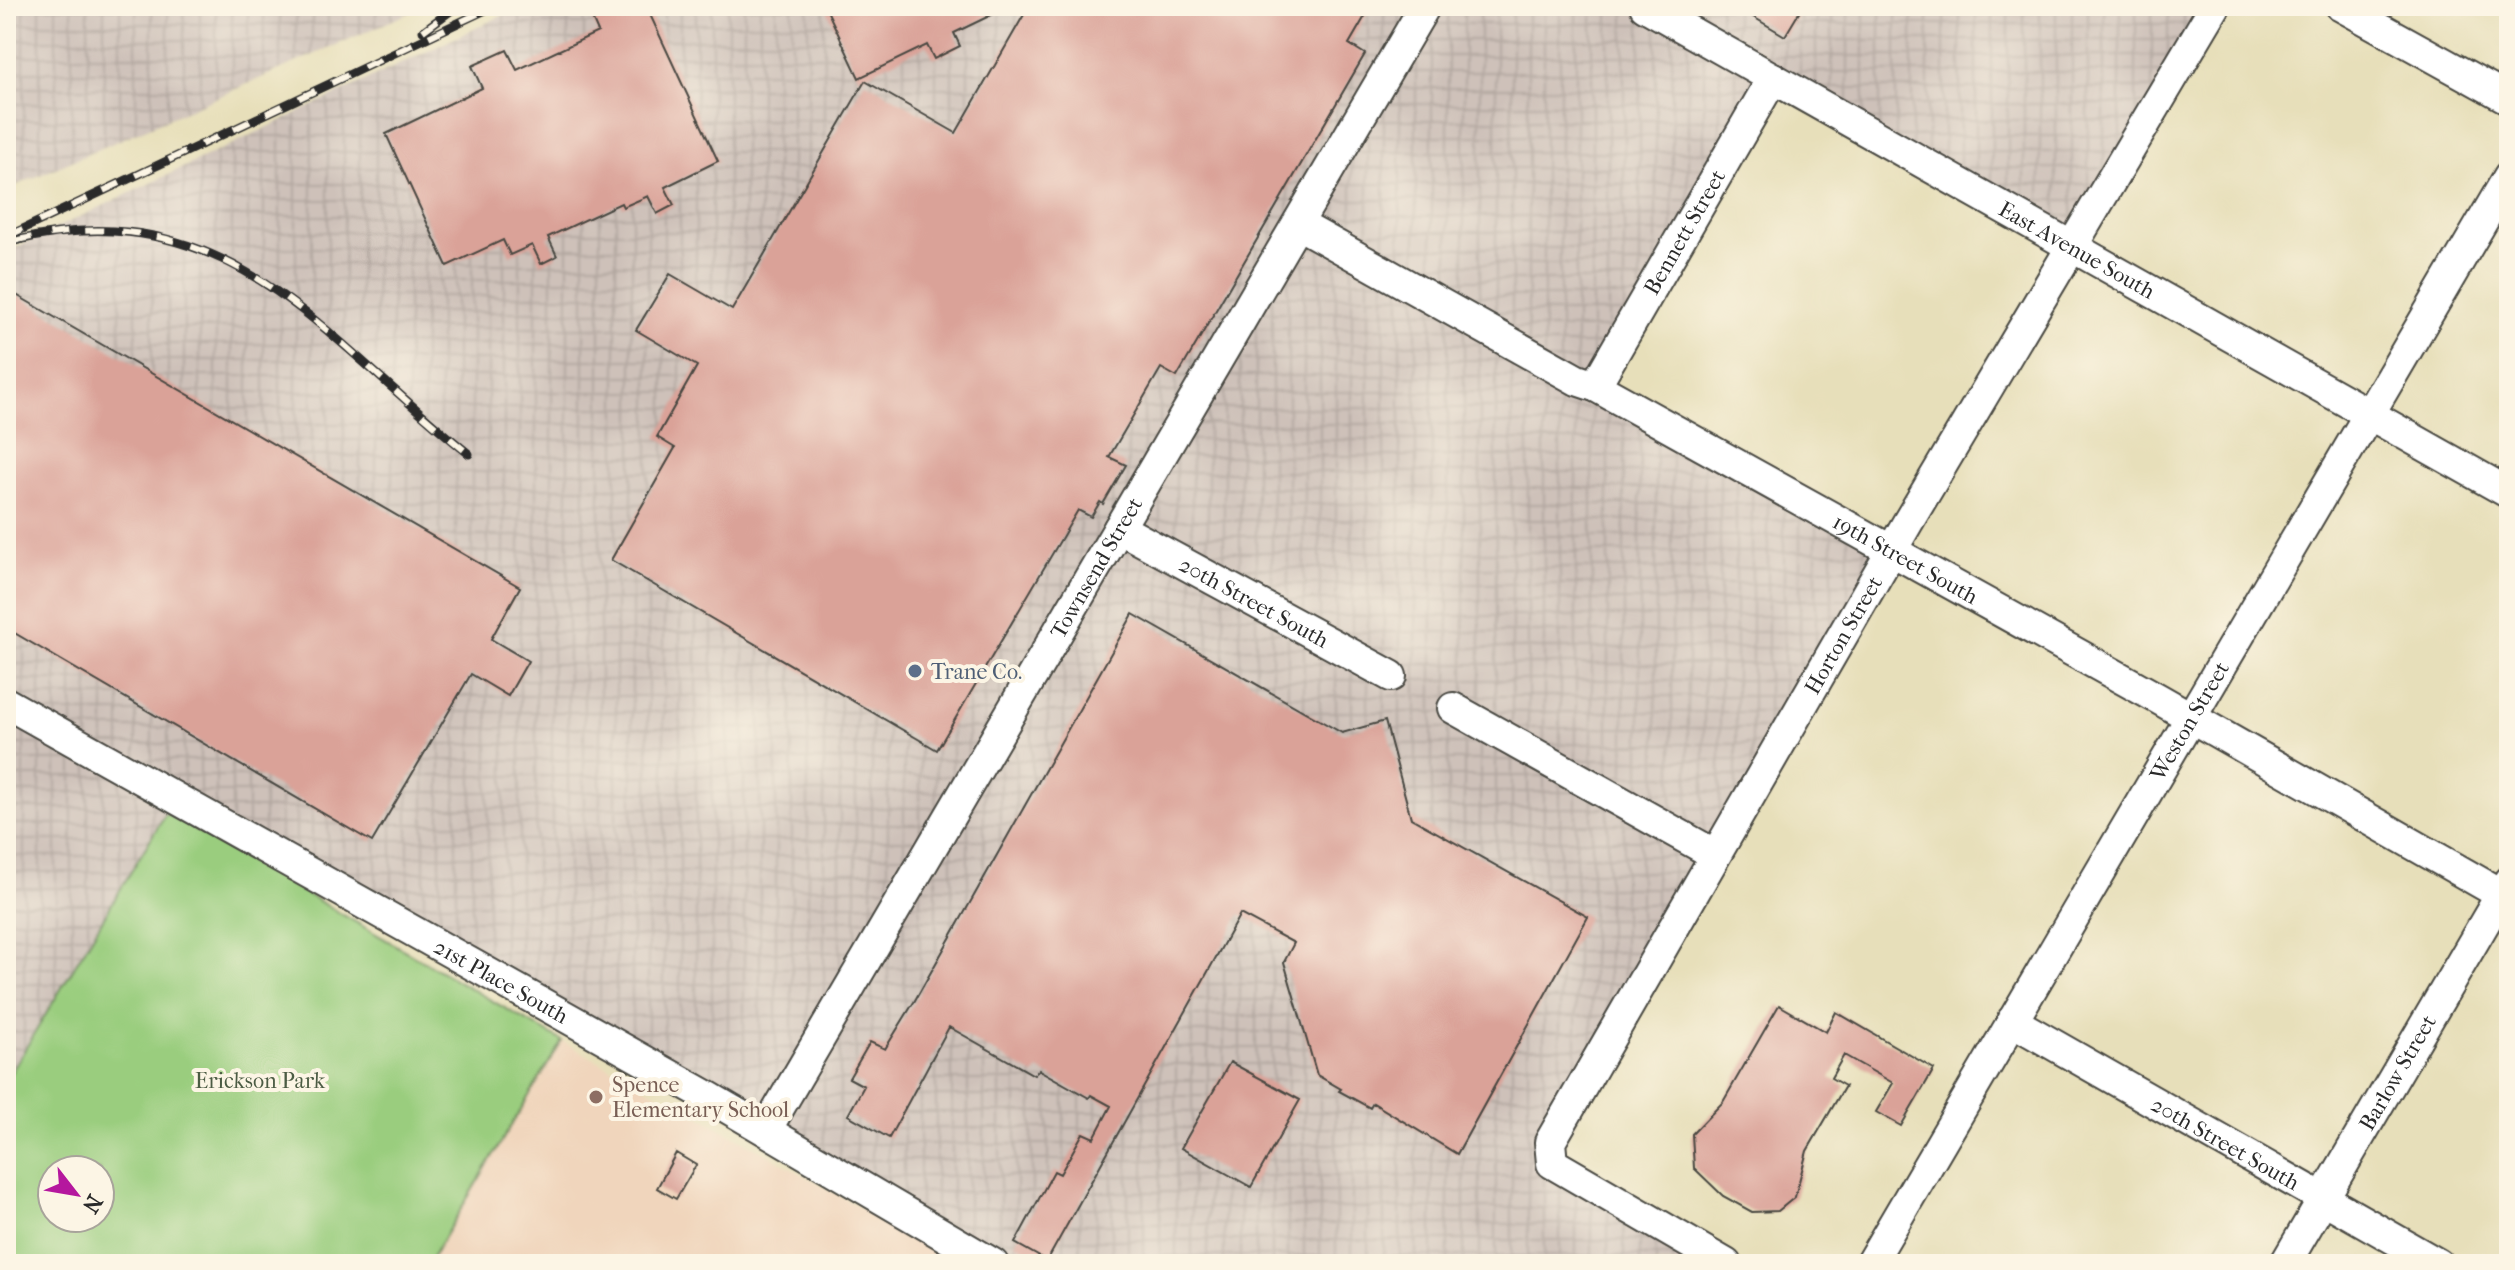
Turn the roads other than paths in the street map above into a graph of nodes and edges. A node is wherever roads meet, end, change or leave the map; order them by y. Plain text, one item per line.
1 (1425, 6) edge
2 (1645, 6) edge
3 (2215, 6) edge
4 (2341, 6) edge
5 (1773, 78) junction
6 (2509, 99) edge
7 (2509, 176) edge
8 (1298, 224) junction
9 (2071, 246) junction
10 (1595, 386) junction
11 (2367, 413) junction
12 (2509, 493) edge
13 (1119, 528) junction
14 (1892, 550) junction
15 (1391, 676) dead end
16 (6, 703) edge
17 (1453, 708) dead end
18 (2190, 716) junction
19 (1714, 854) junction
20 (2506, 891) edge
21 (2012, 1021) junction
22 (766, 1130) junction
23 (2324, 1198) junction
24 (993, 1264) edge
25 (1726, 1264) edge
26 (1870, 1264) edge
27 (2285, 1264) edge
28 (2438, 1264) edge

1 - 8 street, Townsend Street
2 - 5 street, East Avenue South
3 - 9 street, Horton Street
4 - 6 street
5 - 9 street, East Avenue South
5 - 10 street, Bennett Street
7 - 11 street, Weston Street
8 - 10 street, 19th Street South
8 - 13 street, Townsend Street
9 - 11 street, East Avenue South
9 - 14 street, Horton Street
10 - 14 street, 19th Street South
11 - 12 street, East Avenue South
11 - 18 street, Weston Street
13 - 15 street, 20th Street South
13 - 22 street, Townsend Street
14 - 18 street, 19th Street South
14 - 19 street, Horton Street
16 - 22 street, 21st Place South
17 - 19 street
18 - 20 street, 19th Street South
18 - 21 street, Weston Street
19 - 25 street, Horton Street
20 - 23 street, Barlow Street
21 - 23 street, 20th Street South
21 - 26 street, Weston Street
22 - 24 street, 21st Place South
23 - 27 street, Barlow Street
23 - 28 street, 20th Street South

